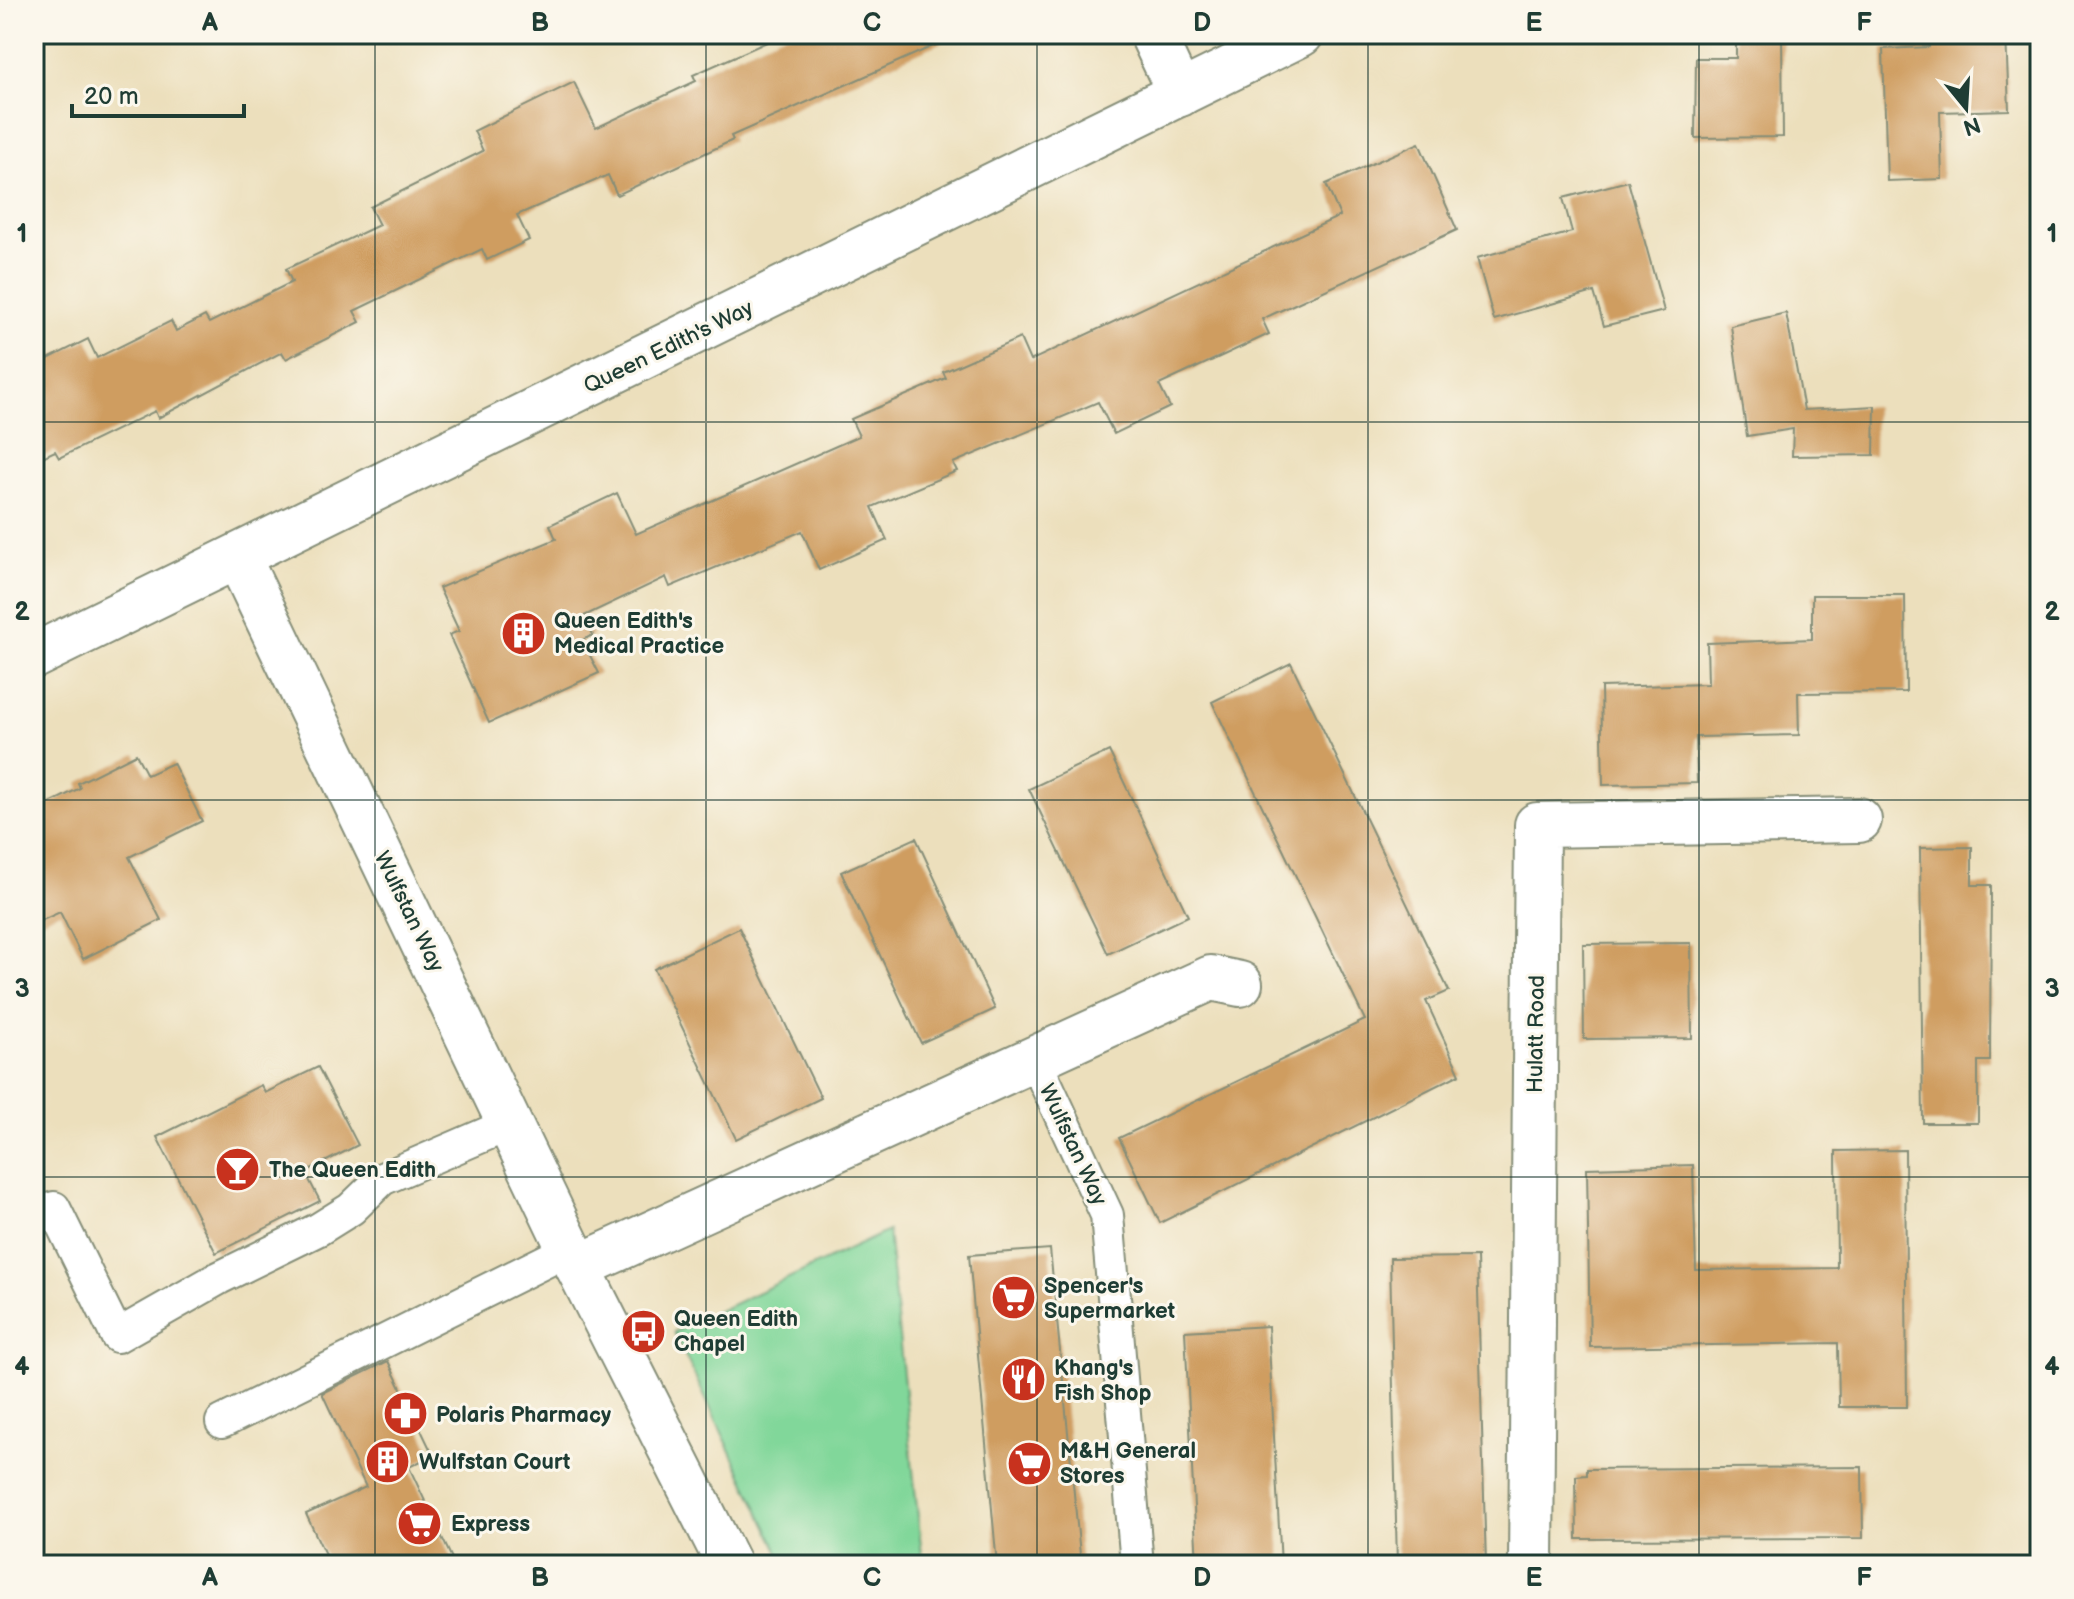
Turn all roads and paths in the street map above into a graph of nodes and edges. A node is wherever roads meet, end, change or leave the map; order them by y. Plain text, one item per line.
1 (1152, 34) edge
2 (1301, 34) edge
3 (1180, 94) junction
4 (238, 557) junction
5 (34, 656) edge
6 (1859, 820) dead end
7 (1240, 984) dead end
8 (1035, 1060) junction
9 (512, 1123) junction
10 (54, 1208) dead end
11 (574, 1258) junction
12 (222, 1422) dead end
13 (729, 1565) edge
14 (1137, 1565) edge
15 (1531, 1565) edge

1 - 3 street
2 - 3 street, Queen Edith's Way
3 - 4 street, Queen Edith's Way
4 - 5 street, Queen Edith's Way
4 - 9 street, Wulfstan Way
6 - 15 street, Hulatt Road
7 - 8 street, Wulfstan Way
8 - 11 street, Wulfstan Way
8 - 14 lane, Wulfstan Way
9 - 10 lane
9 - 11 street, Wulfstan Way
11 - 12 lane
11 - 13 street, Wulfstan Way

